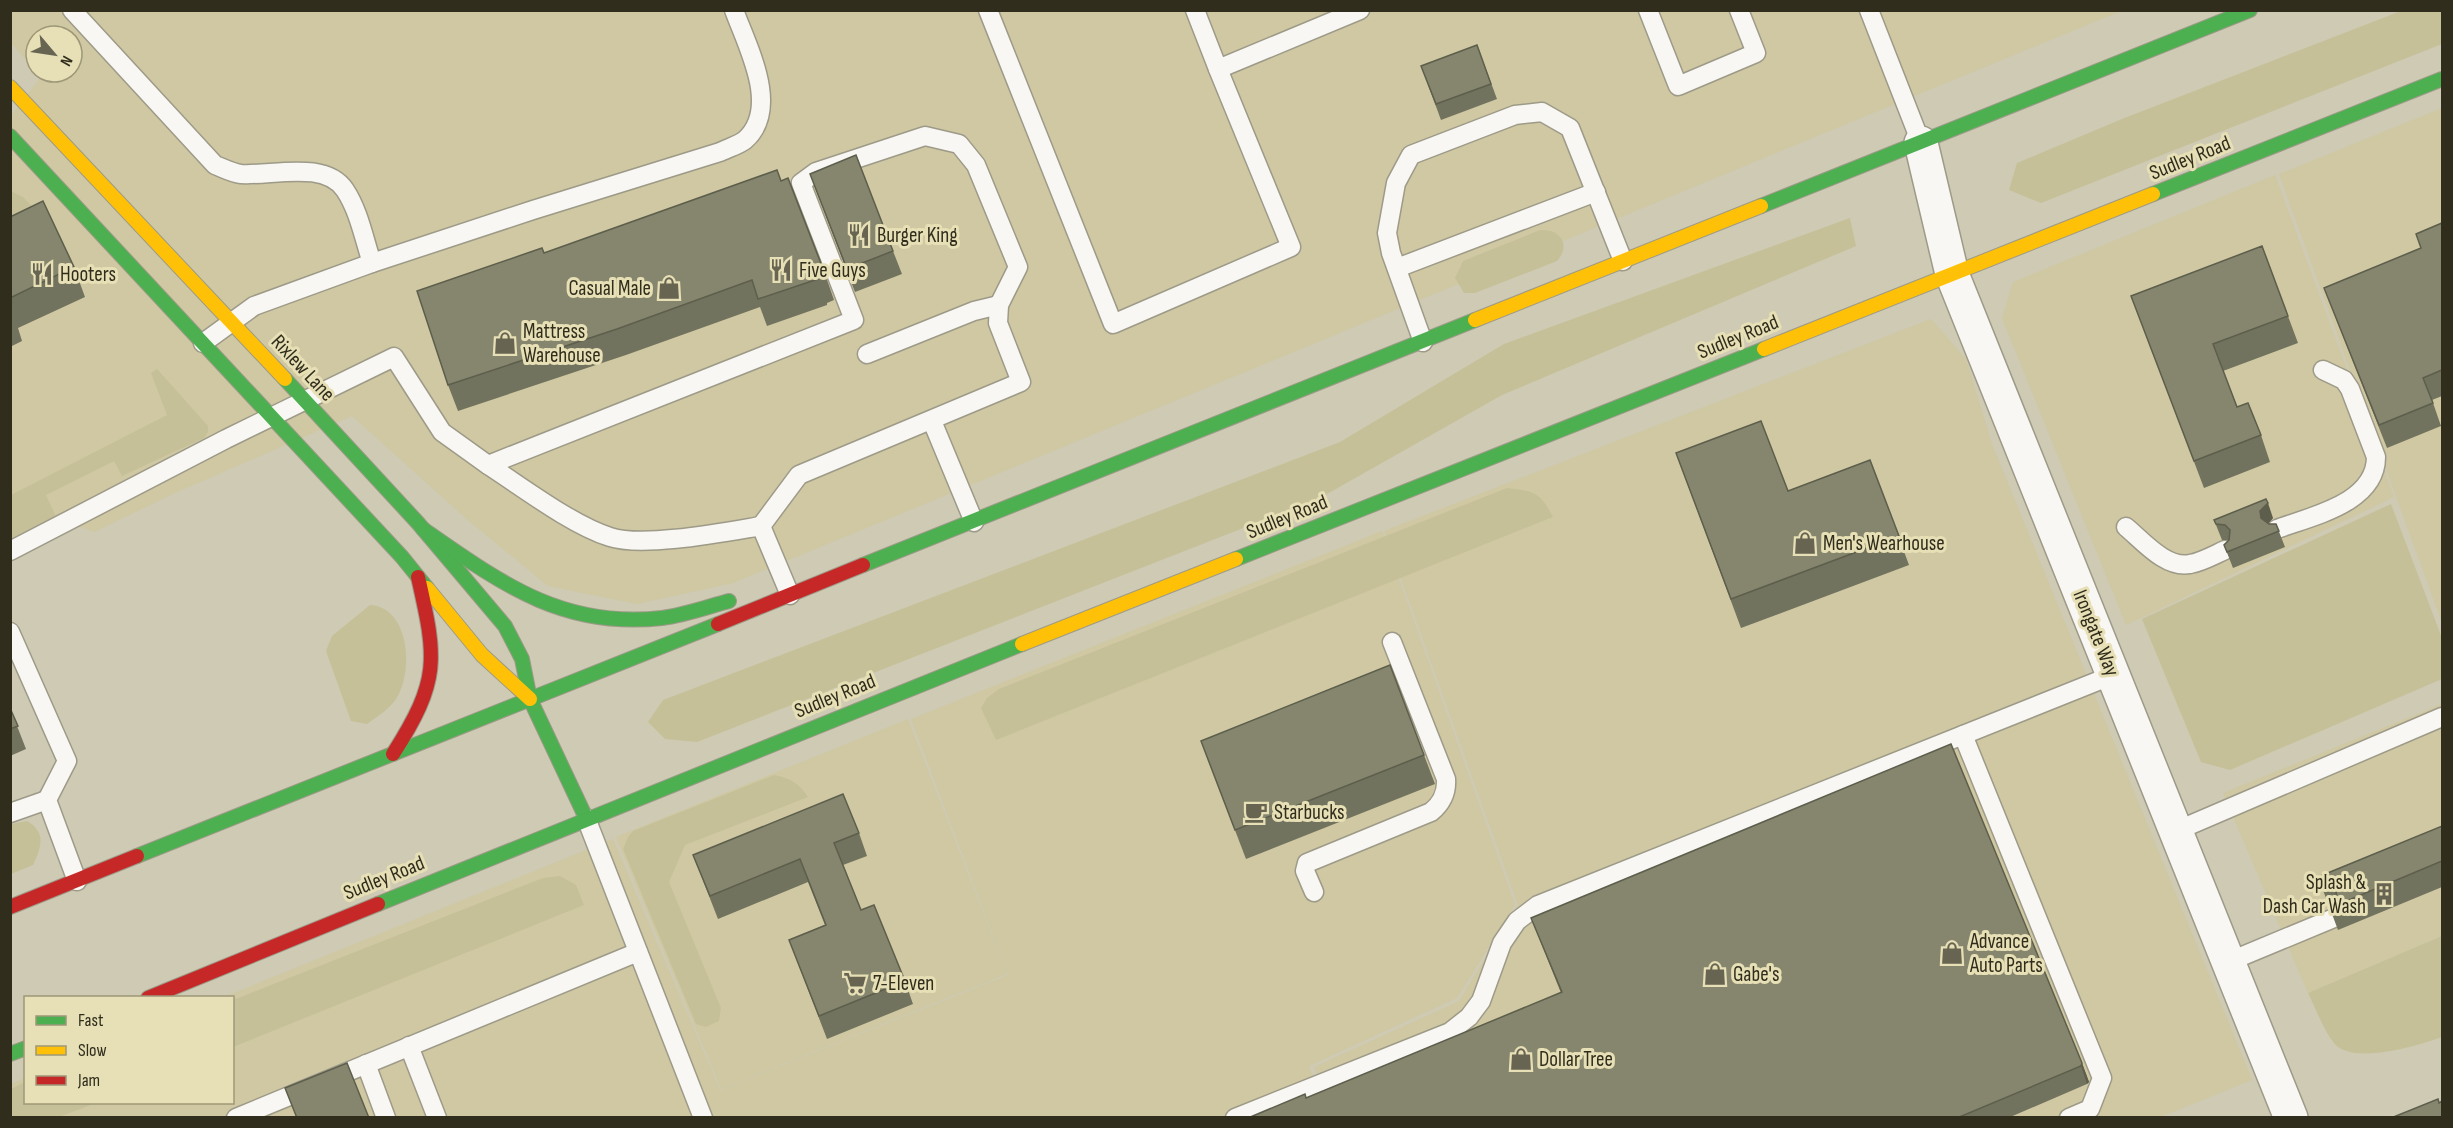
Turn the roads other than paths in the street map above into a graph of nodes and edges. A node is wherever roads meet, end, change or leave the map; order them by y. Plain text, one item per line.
1 (72, 10) edge
2 (734, 10) edge
3 (988, 10) edge
4 (1196, 10) edge
5 (1360, 10) edge
6 (1648, 10) edge
7 (1739, 10) edge
8 (1869, 10) edge
9 (2250, 10) edge
10 (1218, 69) junction
11 (2442, 79) edge
12 (10, 87) edge
13 (45, 123) junction
14 (13, 143) edge
15 (1921, 143) junction
16 (1596, 192) junction
17 (1623, 261) junction
18 (372, 263) junction
19 (1397, 268) junction
20 (1952, 274) junction
21 (999, 305) junction
22 (231, 321) junction
23 (1423, 342) junction
24 (203, 343) junction
25 (867, 354) dead end
26 (2323, 370) dead end
27 (305, 401) junction
28 (272, 417) junction
29 (932, 421) junction
30 (488, 465) junction
31 (974, 522) junction
32 (761, 526) junction
33 (2126, 527) dead end
34 (423, 529) junction
35 (2277, 530) edge
36 (2225, 550) edge
37 (10, 551) edge
38 (418, 577) junction
39 (788, 591) junction
40 (10, 632) edge
41 (1392, 642) dead end
42 (2113, 675) junction
43 (531, 699) junction
44 (2442, 717) edge
45 (1963, 735) junction
46 (393, 754) junction
47 (47, 800) junction
48 (10, 813) edge
49 (586, 818) junction
50 (2176, 831) junction
51 (76, 880) junction
52 (1314, 892) dead end
53 (10, 907) edge
54 (2334, 918) edge
55 (638, 952) junction
56 (2228, 962) junction
57 (153, 996) edge
58 (409, 1046) junction
59 (366, 1064) junction
60 (242, 1116) edge
61 (386, 1118) edge
62 (437, 1118) edge
63 (703, 1118) edge
64 (1235, 1118) edge
65 (2069, 1118) edge
66 (2291, 1118) edge

1 - 18 lane
2 - 18 lane
3 - 10 lane
4 - 10 lane
5 - 10 lane
6 - 7 lane
8 - 15 lane
9 - 15 main road
11 - 20 main road, Sudley Road
12 - 13 main road, Rixlew Lane
13 - 14 lane
13 - 22 main road, Rixlew Lane
14 - 24 main road, Rixlew Lane
15 - 17 main road
15 - 20 street, Irongate Way
16 - 17 lane
16 - 19 lane
16 - 19 lane
17 - 23 main road
18 - 22 lane
19 - 23 lane
20 - 42 street, Irongate Way
20 - 49 main road, Sudley Road
21 - 25 lane
21 - 29 lane
21 - 30 lane
22 - 24 lane
22 - 27 main road, Rixlew Lane
23 - 31 main road
24 - 28 main road, Rixlew Lane
26 - 35 lane
27 - 28 lane
27 - 30 lane
27 - 34 main road, Rixlew Lane
28 - 37 lane
28 - 38 main road, Rixlew Lane
29 - 31 lane
29 - 32 lane
30 - 32 lane
31 - 39 main road
32 - 39 lane
33 - 36 lane
34 - 39 main road
34 - 43 main road, Rixlew Lane
38 - 43 main road, Rixlew Lane
38 - 46 main road
39 - 43 main road
40 - 47 lane
41 - 52 lane
42 - 45 lane
42 - 50 street, Irongate Way
43 - 46 main road
43 - 49 main road, Rixlew Lane
44 - 50 lane
45 - 64 lane
45 - 65 lane
46 - 51 main road
47 - 48 lane
47 - 51 lane
49 - 55 lane
49 - 57 main road, Sudley Road
50 - 56 street, Irongate Way
51 - 53 main road
54 - 56 lane
55 - 58 lane
55 - 63 lane
56 - 66 street, Irongate Way
58 - 59 lane
58 - 62 lane
59 - 60 lane
59 - 61 lane

